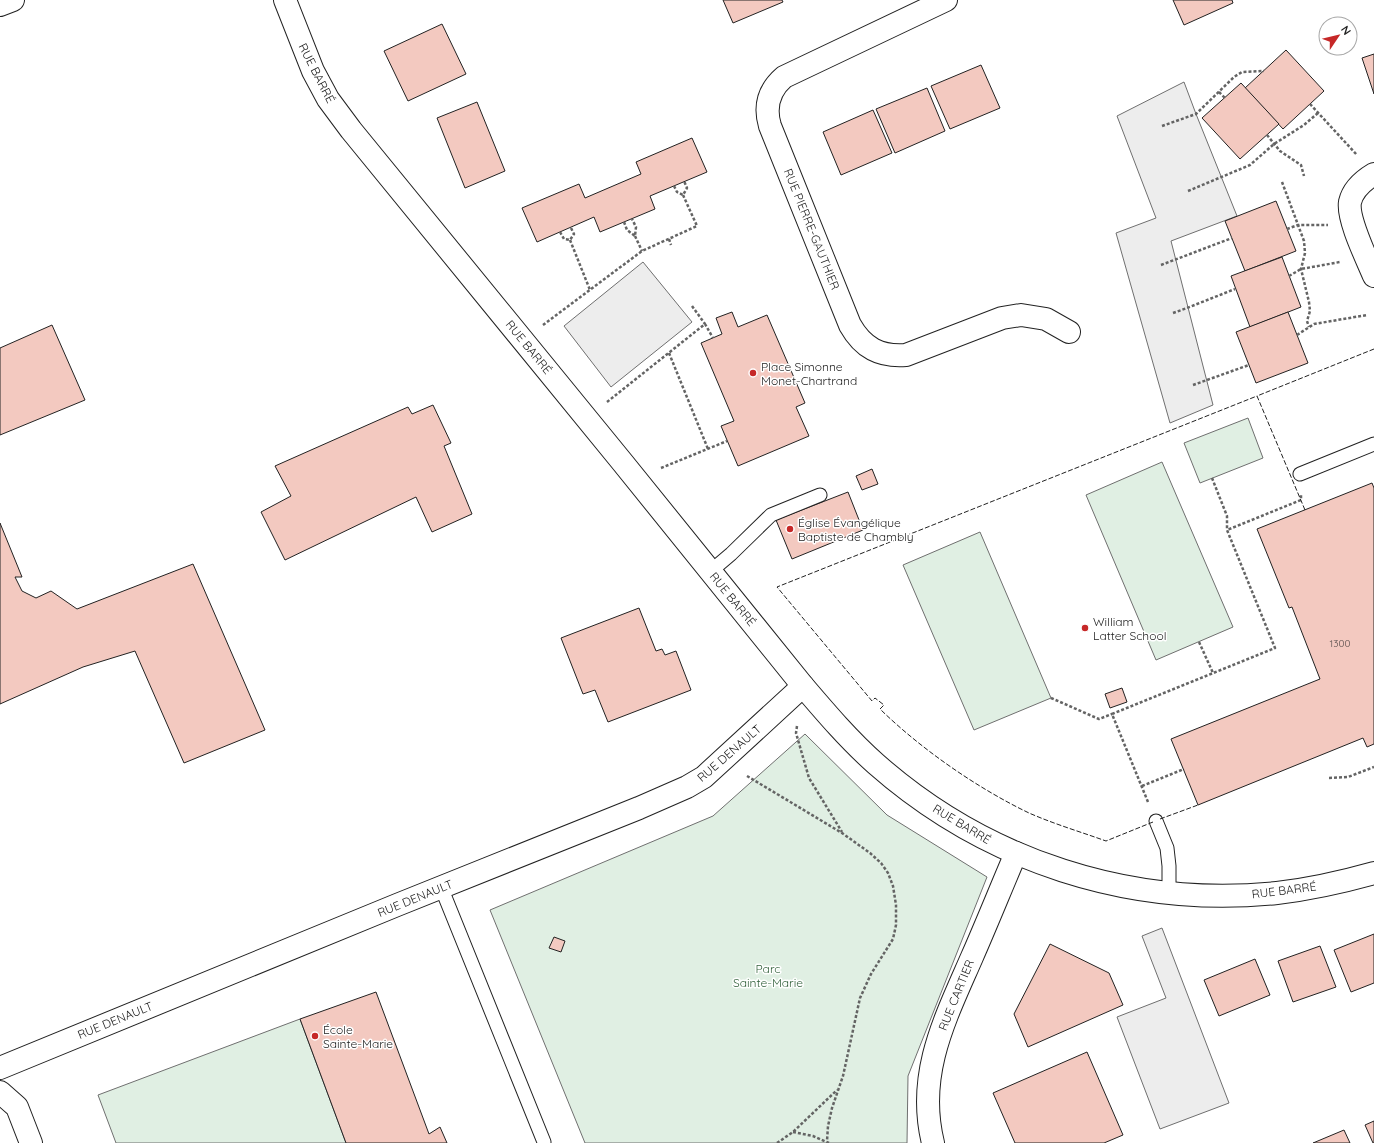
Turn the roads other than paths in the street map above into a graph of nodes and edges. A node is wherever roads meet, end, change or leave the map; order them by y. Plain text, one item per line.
1 (13, 0) edge
2 (285, 0) edge
3 (946, 0) edge
4 (0, 5) edge
5 (1374, 174) edge
6 (1374, 276) edge
7 (1069, 332) dead end
8 (1374, 444) edge
9 (1300, 474) dead end
10 (820, 495) dead end
11 (711, 571) junction
12 (803, 686) junction
13 (1156, 821) road end
14 (1016, 853) junction
15 (1374, 873) edge
16 (441, 887) junction
17 (1168, 893) junction
18 (0, 1068) edge
19 (0, 1092) edge
20 (544, 1142) edge
21 (32, 1143) edge
22 (933, 1143) edge

1 - 4 street
2 - 11 street, RUE BARRÉ
3 - 7 street, RUE PIERRE-GAUTHIER
5 - 6 street
8 - 9 lane
10 - 11 lane
11 - 12 street, RUE BARRÉ
12 - 14 street, RUE BARRÉ
12 - 16 street, RUE DENAULT
13 - 17 lane
14 - 17 street, RUE BARRÉ
14 - 22 street, RUE CARTIER
15 - 17 street, RUE BARRÉ
16 - 18 street, RUE DENAULT
16 - 20 lane
19 - 21 street

